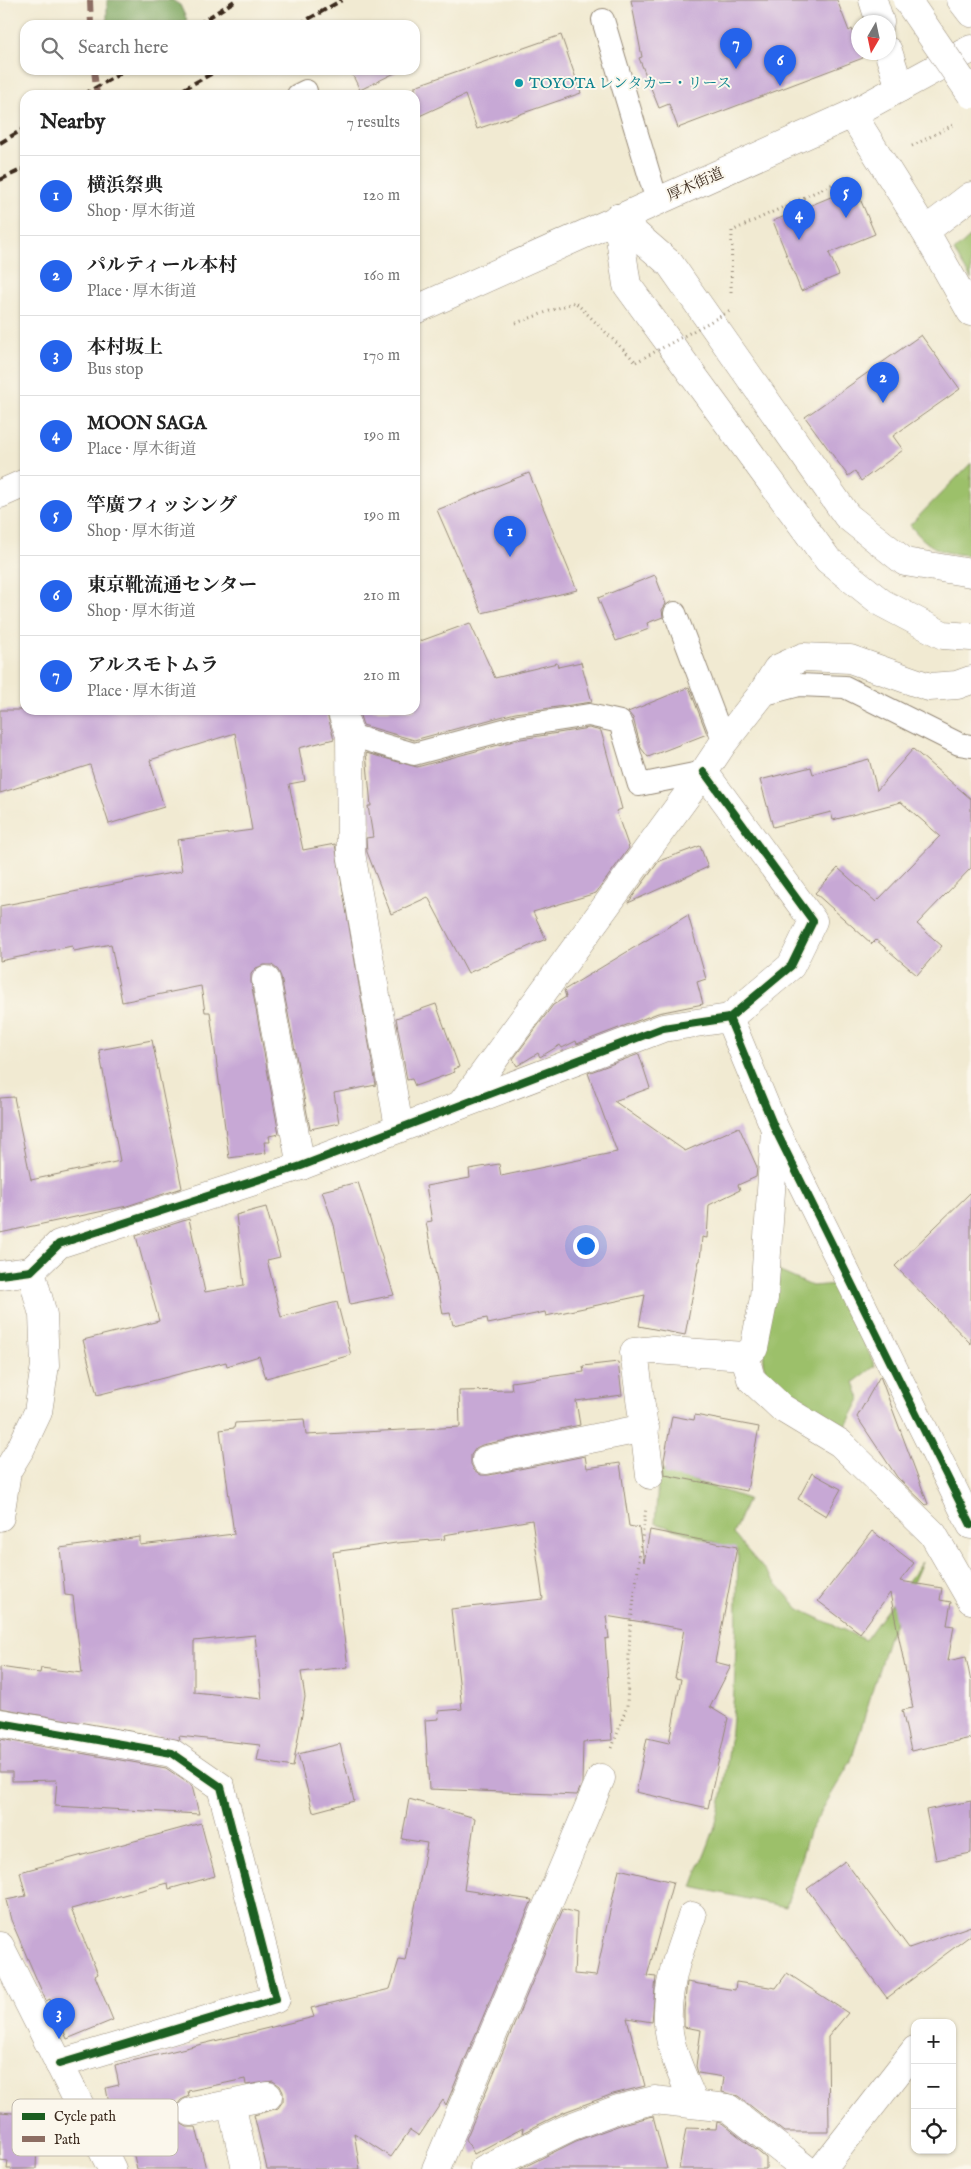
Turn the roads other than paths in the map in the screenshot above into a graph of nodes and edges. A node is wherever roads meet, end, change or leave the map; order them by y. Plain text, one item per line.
1 (873, 0) edge
2 (907, 0) edge
3 (961, 0) edge
4 (971, 13) edge
5 (878, 15) edge
6 (603, 20) dead end
7 (971, 49) edge
8 (891, 60) edge
9 (900, 88) junction
10 (971, 94) edge
11 (852, 114) junction
12 (971, 196) edge
13 (657, 200) junction
14 (617, 218) junction
15 (925, 230) junction
16 (420, 308) edge
17 (971, 312) edge
18 (20, 485) edge
19 (0, 494) edge
20 (971, 574) edge
21 (675, 613) dead end
22 (971, 637) edge
23 (971, 680) edge
24 (761, 696) junction
25 (345, 722) edge
26 (724, 742) junction
27 (971, 746) edge
28 (704, 772) junction
29 (266, 980) dead end
30 (729, 1018) junction
31 (462, 1103) junction
32 (399, 1127) junction
33 (775, 1129) junction
34 (301, 1166) junction
35 (31, 1271) junction
36 (0, 1275) edge
37 (746, 1356) junction
38 (645, 1428) junction
39 (486, 1460) dead end
40 (4, 1471) edge
41 (650, 1475) road end
42 (0, 1517) edge
43 (970, 1523) edge
44 (971, 1600) edge
45 (0, 1723) edge
46 (601, 1778) road end
47 (692, 1916) dead end
48 (0, 1946) edge
49 (911, 2055) edge
50 (59, 2064) junction
51 (268, 2096) dead end
52 (77, 2099) edge
53 (694, 2103) junction
54 (231, 2104) junction
55 (190, 2112) dead end
56 (105, 2156) edge
57 (112, 2169) edge
58 (246, 2169) edge
59 (436, 2169) edge
60 (484, 2169) edge
61 (806, 2169) edge
62 (822, 2169) edge

1 - 5 main road
2 - 10 main road, bridge
3 - 4 main road
6 - 13 lane
7 - 9 main road, 厚木街道
8 - 9 main road
9 - 11 main road, 厚木街道
11 - 13 main road, 厚木街道
11 - 15 main road
12 - 15 main road
13 - 14 main road, 厚木街道
14 - 16 main road, 厚木街道
14 - 20 main road
14 - 22 main road
15 - 17 main road
18 - 19 main road
21 - 26 lane
23 - 24 main road
24 - 26 main road
24 - 27 lane
25 - 28 lane
25 - 32 main road
26 - 28 main road
28 - 30 main road
28 - 31 main road
29 - 34 main road
30 - 31 main road
30 - 33 main road
31 - 32 main road
32 - 34 main road
33 - 37 main road
33 - 43 main road
34 - 35 main road
35 - 36 main road
35 - 40 main road
37 - 38 main road
37 - 44 main road
38 - 39 main road
38 - 41 main road
40 - 42 main road
45 - 50 main road
46 - 59 main road
47 - 53 main road
48 - 50 main road
49 - 62 main road
50 - 52 main road
51 - 54 main road
53 - 60 main road
53 - 61 main road
54 - 55 main road
54 - 58 main road
56 - 57 main road

